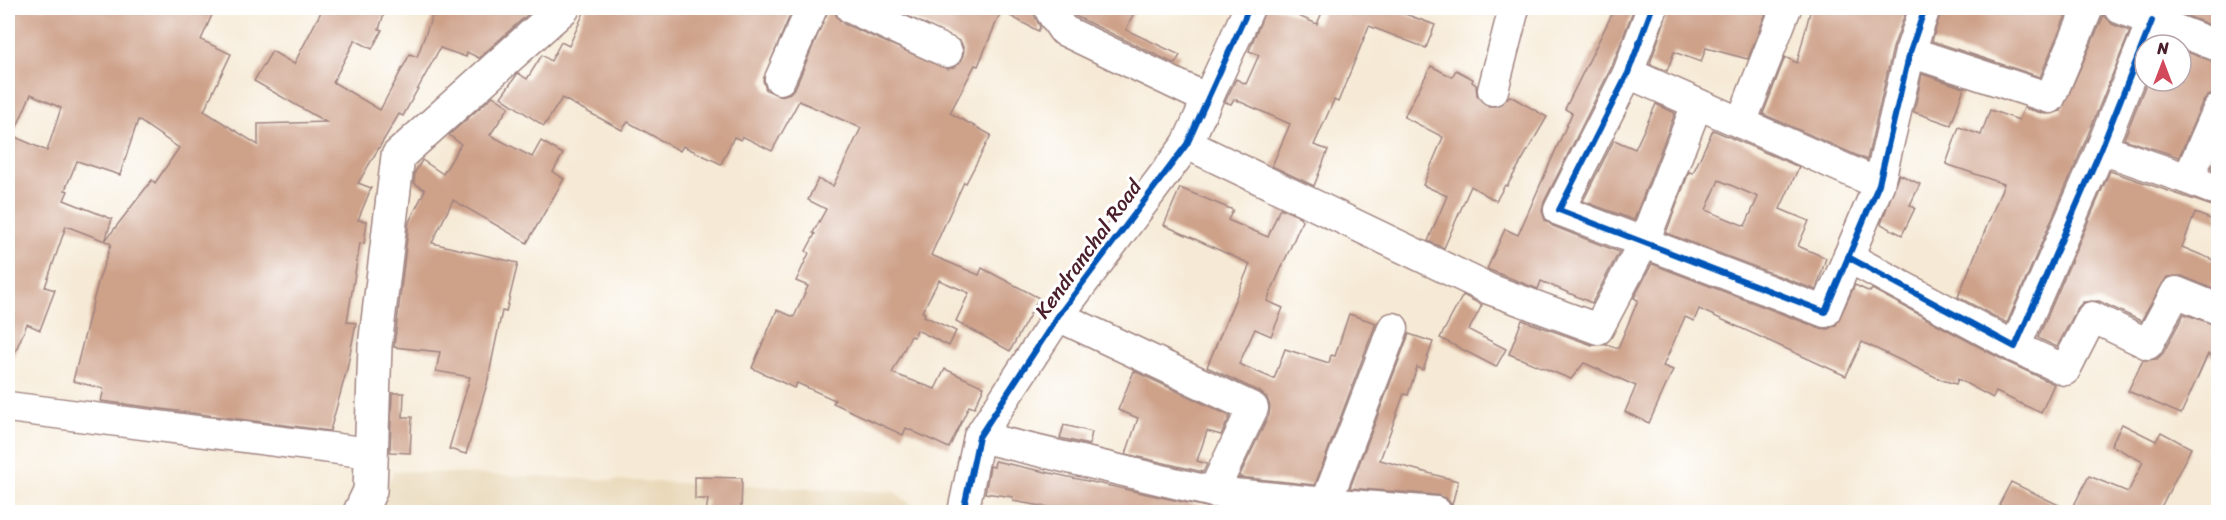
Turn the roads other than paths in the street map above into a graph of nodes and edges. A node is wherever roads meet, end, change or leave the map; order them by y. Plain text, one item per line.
1 (563, 8) edge
2 (812, 8) edge
3 (851, 8) edge
4 (1053, 8) edge
5 (1249, 8) edge
6 (1514, 8) edge
7 (1652, 8) edge
8 (1786, 8) edge
9 (1925, 8) edge
10 (2088, 8) edge
11 (2119, 8) edge
12 (2152, 21) junction
13 (2218, 45) edge
14 (947, 52) dead end
15 (1910, 52) junction
16 (1628, 73) junction
17 (780, 79) dead end
18 (1493, 90) dead end
19 (1207, 99) junction
20 (1697, 104) junction
21 (2218, 110) edge
22 (1741, 123) junction
23 (1187, 144) junction
24 (2101, 149) junction
25 (2188, 179) junction
26 (1879, 184) junction
27 (2218, 191) edge
28 (1644, 242) junction
29 (1848, 257) junction
30 (2218, 309) edge
31 (1058, 316) junction
32 (1393, 328) dead end
33 (2015, 347) junction
34 (8, 407) edge
35 (979, 437) junction
36 (370, 453) junction
37 (1213, 492) junction
38 (1326, 503) junction
39 (339, 513) edge
40 (360, 513) edge
41 (963, 513) edge
42 (1436, 513) edge

1 - 36 main road
2 - 17 street
3 - 14 street
4 - 19 street
5 - 19 street, Kendranchal Road
6 - 18 street
7 - 16 street
8 - 22 street
9 - 15 street
10 - 15 street
11 - 12 street
12 - 13 street
12 - 24 street
15 - 26 street
16 - 20 street
16 - 28 street
19 - 23 street, Kendranchal Road
20 - 22 street
20 - 28 street
21 - 25 street
22 - 26 street
23 - 28 street
23 - 31 street, Kendranchal Road
24 - 25 street
24 - 33 street
25 - 27 street
26 - 29 street
28 - 29 street
29 - 33 street
30 - 33 street
31 - 35 street, Kendranchal Road
31 - 37 street
32 - 38 street
34 - 36 street
35 - 37 street
35 - 41 street, Kendranchal Road
36 - 39 main road
36 - 40 main road
37 - 38 street
38 - 42 street

